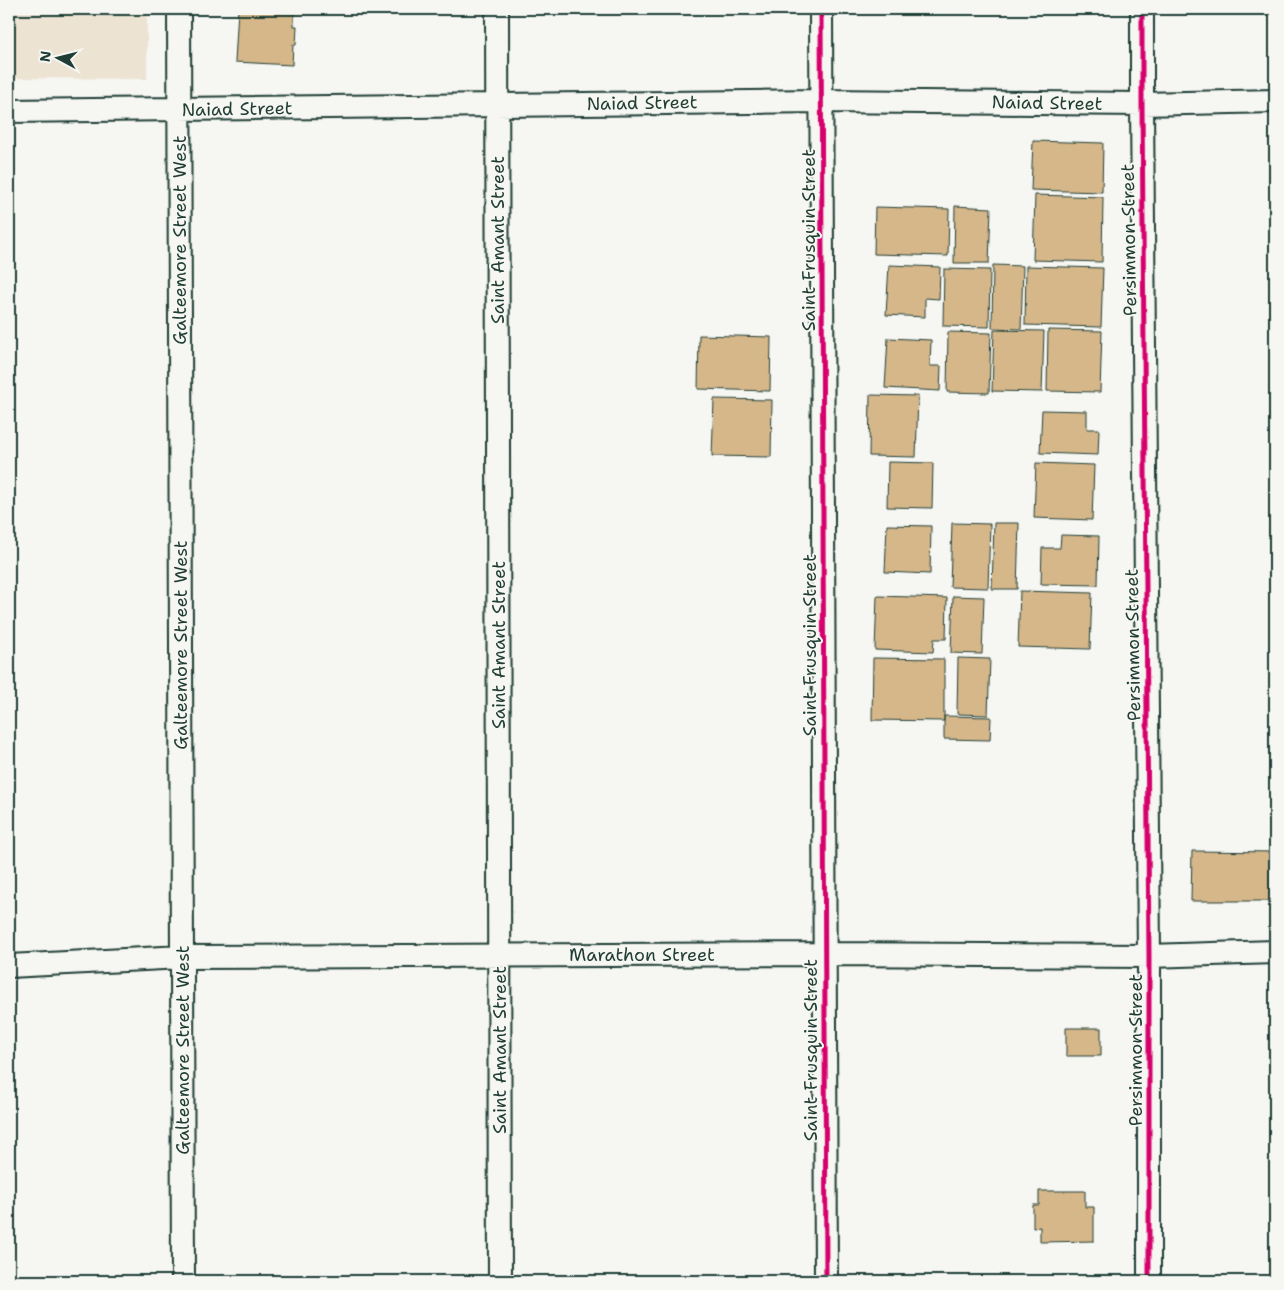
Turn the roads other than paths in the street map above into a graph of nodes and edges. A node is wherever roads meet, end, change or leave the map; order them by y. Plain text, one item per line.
1 (179, 9) edge
2 (497, 9) edge
3 (821, 9) edge
4 (1142, 9) edge
5 (822, 102) junction
6 (1275, 102) edge
7 (1142, 104) junction
8 (498, 105) junction
9 (179, 110) junction
10 (9, 112) edge
11 (1275, 952) edge
12 (825, 954) junction
13 (499, 955) junction
14 (1150, 956) junction
15 (182, 957) junction
16 (9, 966) edge
17 (184, 1281) edge
18 (500, 1281) edge
19 (826, 1281) edge
20 (1149, 1281) edge

1 - 9 street, Galteemore Street West
2 - 8 street, Saint Amant Street
3 - 5 street, Saint Frusquin Street
4 - 7 street, Persimmon Street
5 - 7 street, Naiad Street
5 - 8 street, Naiad Street
5 - 12 street, Saint Frusquin Street
6 - 7 street, Naiad Street
7 - 14 street, Persimmon Street
8 - 9 street, Naiad Street
8 - 13 street, Saint Amant Street
9 - 10 street, Naiad Street
9 - 15 street, Galteemore Street West
11 - 14 street, Marathon Street
12 - 13 street, Marathon Street
12 - 14 street, Marathon Street
12 - 19 street, Saint Frusquin Street
13 - 15 street, Marathon Street
13 - 18 street, Saint Amant Street
14 - 20 street, Persimmon Street
15 - 16 street, Marathon Street
15 - 17 street, Galteemore Street West

